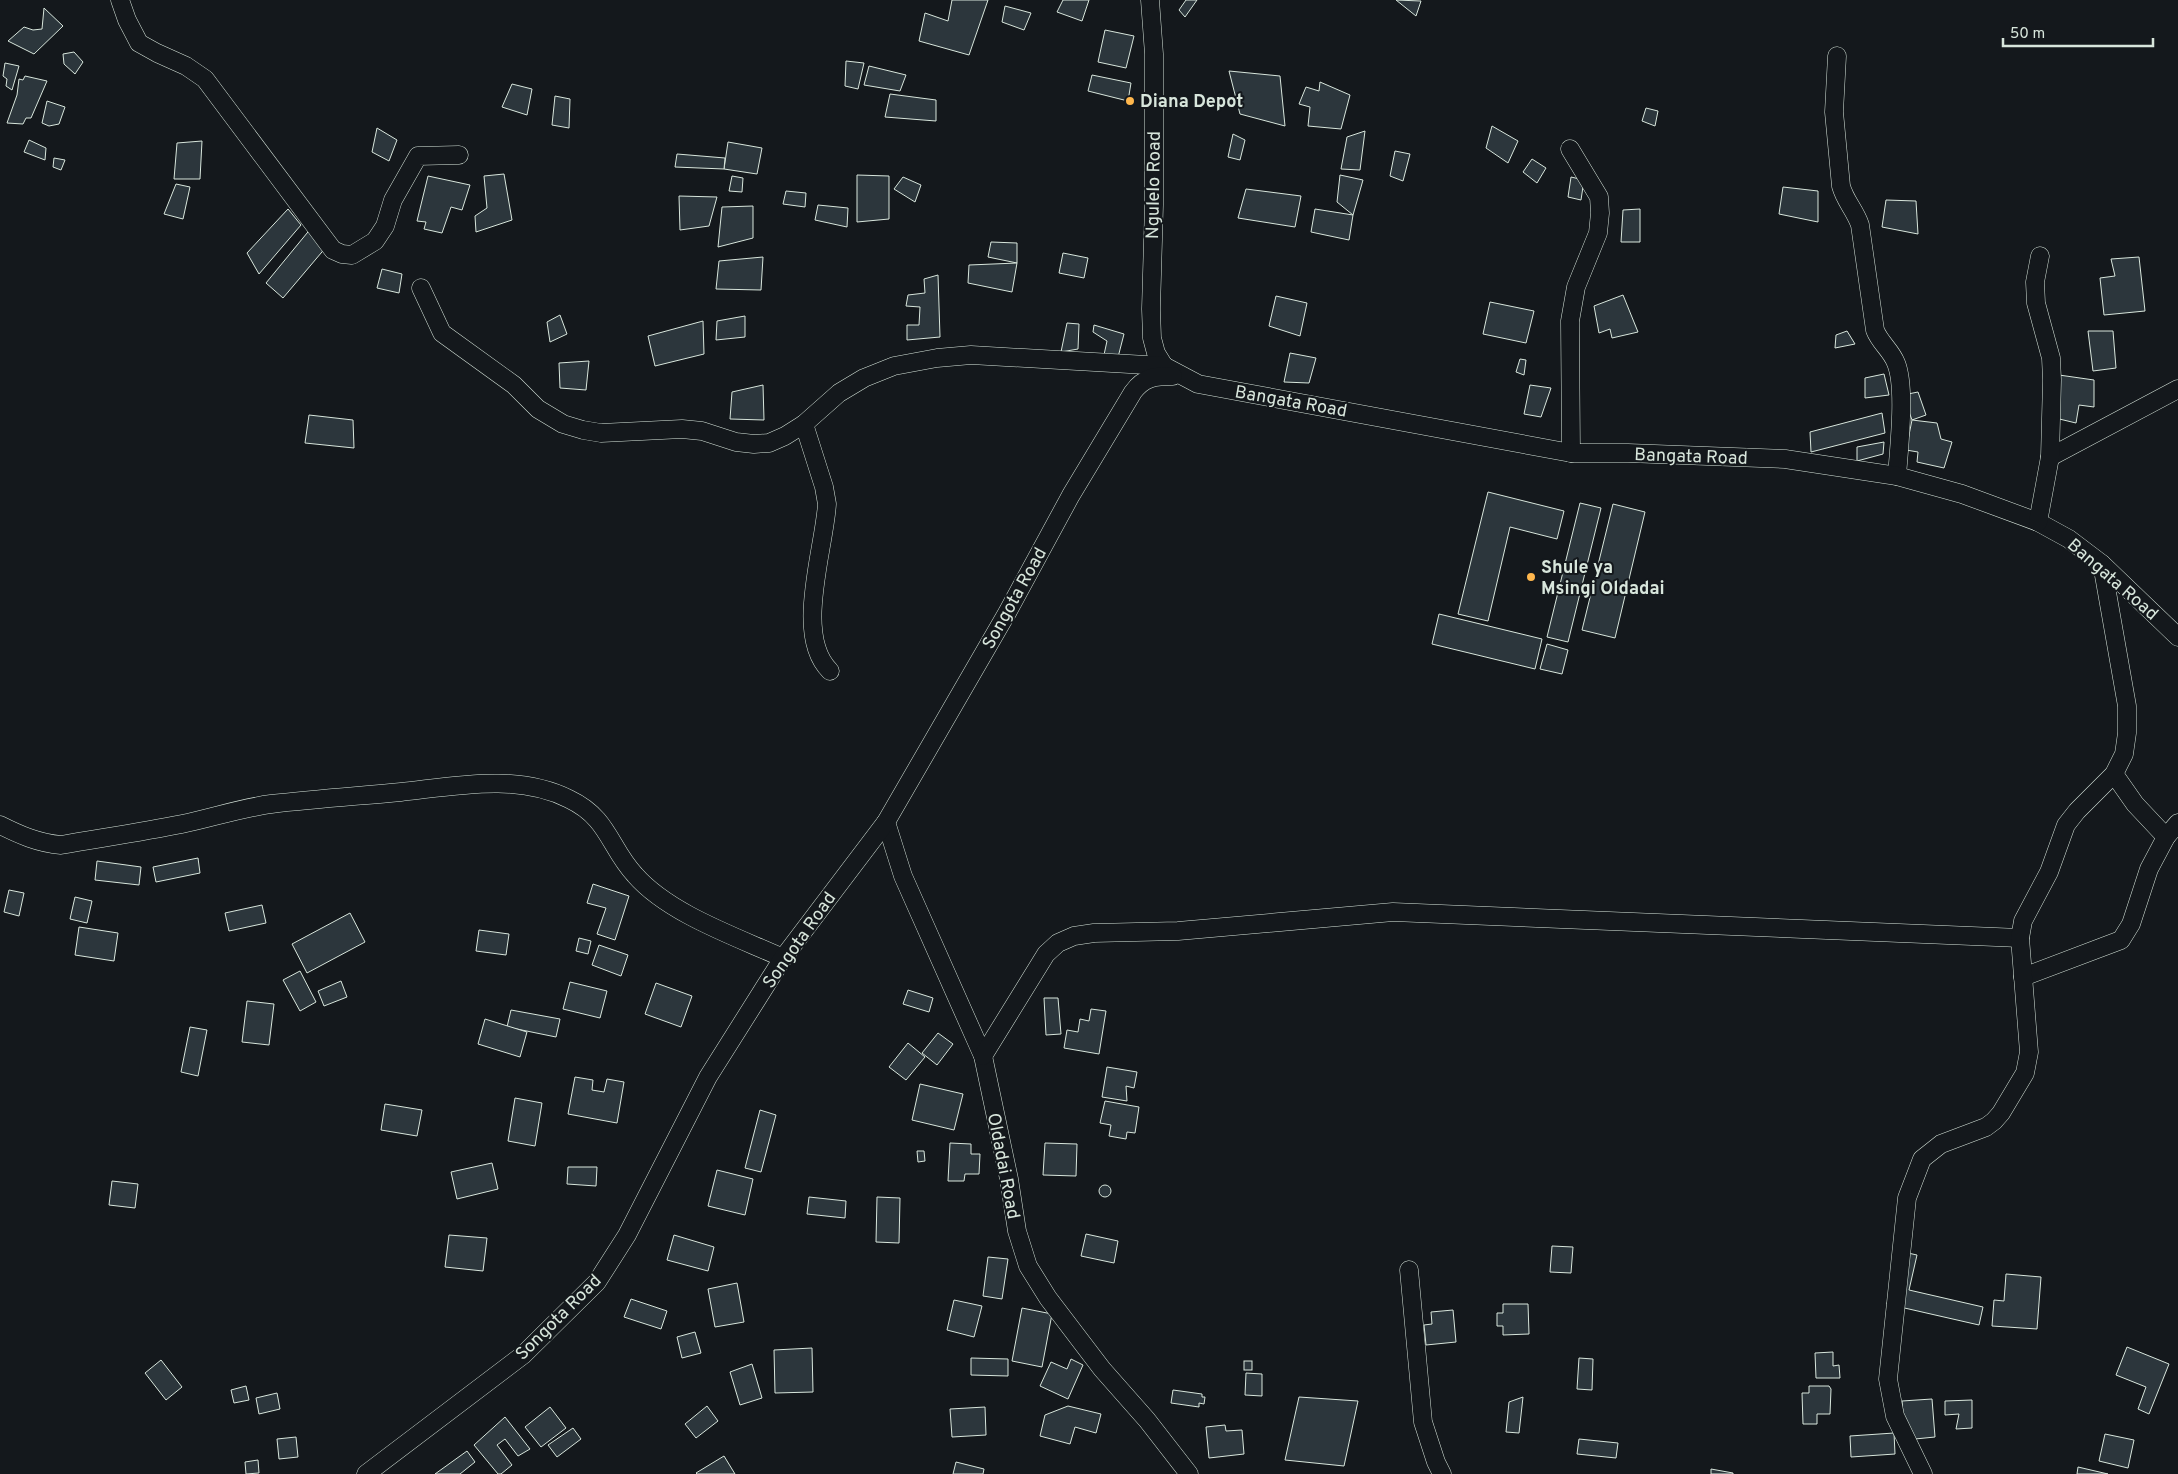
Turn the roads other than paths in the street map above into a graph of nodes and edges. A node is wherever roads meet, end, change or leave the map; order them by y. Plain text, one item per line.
1 (120, 0) edge
2 (1150, 0) edge
3 (1837, 56) dead end
4 (1570, 149) dead end
5 (459, 155) dead end
6 (2040, 256) dead end
7 (422, 288) dead end
8 (1164, 366) junction
9 (1183, 376) junction
10 (2178, 389) edge
11 (804, 424) junction
12 (1571, 453) junction
13 (2050, 457) junction
14 (1897, 476) junction
15 (2038, 522) junction
16 (2102, 564) junction
17 (2178, 637) edge
18 (830, 671) dead end
19 (2114, 774) junction
20 (886, 822) junction
21 (2178, 823) edge
22 (0, 825) edge
23 (2166, 837) junction
24 (2020, 938) junction
25 (783, 958) junction
26 (2023, 977) junction
27 (983, 1056) junction
28 (1408, 1270) dead end
29 (366, 1474) edge
30 (1189, 1474) edge
31 (1442, 1474) edge
32 (1923, 1474) edge

1 - 5 street
2 - 8 street, Ngulelo Road
3 - 14 street
4 - 12 street
6 - 13 street
7 - 11 street
8 - 9 street, Bangata Road
8 - 11 street
9 - 12 street, Bangata Road
9 - 20 street, Songota Road
10 - 13 street
11 - 18 street
12 - 14 street, Bangata Road
13 - 15 street
14 - 15 street, Bangata Road
15 - 16 street, Bangata Road
16 - 17 street, Bangata Road
16 - 19 street
19 - 23 street
19 - 24 street
20 - 25 street, Songota Road
20 - 27 street, Oldadai Road
21 - 23 street
22 - 25 street
23 - 26 street
24 - 26 street
24 - 27 street
25 - 29 street, Songota Road
26 - 32 street
27 - 30 street, Oldadai Road
28 - 31 street

